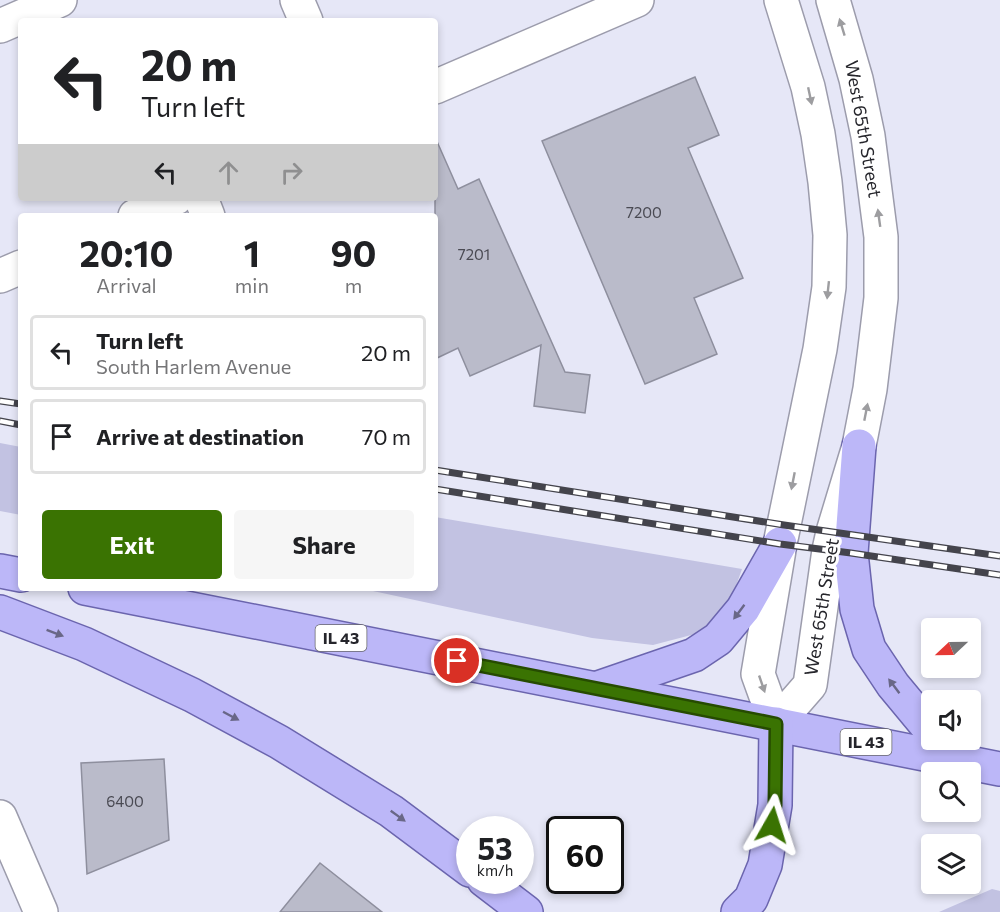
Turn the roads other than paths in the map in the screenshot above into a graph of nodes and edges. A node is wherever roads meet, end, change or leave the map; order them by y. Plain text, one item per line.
1 (297, 0) edge
2 (637, 0) edge
3 (781, 0) edge
4 (833, 0) edge
5 (53, 1) edge
6 (305, 18) edge
7 (0, 26) edge
8 (438, 86) edge
9 (169, 201) edge
10 (142, 213) edge
11 (18, 268) edge
12 (0, 276) edge
13 (859, 446) junction
14 (780, 544) junction
15 (0, 571) edge
16 (18, 574) edge
17 (100, 591) edge
18 (0, 612) edge
19 (597, 689) junction
20 (921, 719) edge
21 (776, 724) junction
22 (921, 746) edge
23 (947, 750) edge
24 (1000, 770) edge
25 (0, 817) edge
26 (456, 860) edge
27 (502, 894) edge
28 (41, 912) edge
29 (526, 912) edge
30 (738, 912) edge

1 - 6 street
2 - 8 street
3 -> 14 street
13 -> 4 street, West 65th Street
5 - 7 street
9 - 10 street
11 - 12 street
20 -> 13 main road
13 - 21 street, West 65th Street
14 -> 19 main road
14 -> 21 street
15 - 16 main road
17 - 19 main road, IL 43
18 -> 26 main road
19 - 21 main road, IL 43
21 - 22 main road, IL 43
21 - 30 main road
23 - 24 main road, IL 43
25 - 28 street
27 - 29 main road

